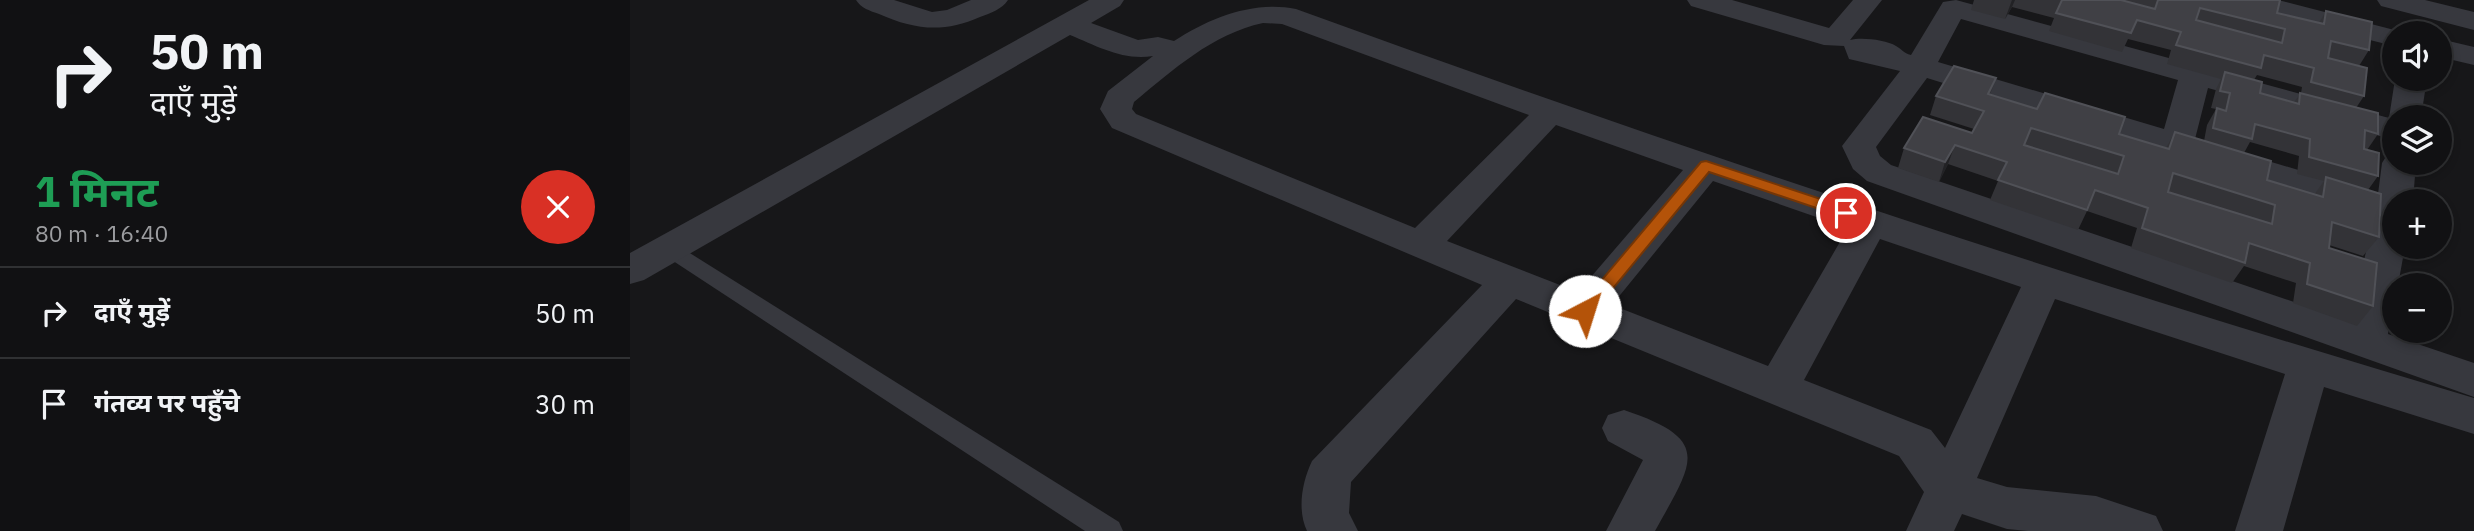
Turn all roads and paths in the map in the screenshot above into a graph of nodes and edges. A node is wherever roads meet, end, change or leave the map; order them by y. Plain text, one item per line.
1 (870, 0) edge
2 (993, 0) edge
3 (1701, 0) edge
4 (1868, 0) edge
5 (2242, 0) edge
6 (2390, 0) edge
7 (1956, 4) edge
8 (1097, 17) edge
9 (2474, 21) edge
10 (2382, 34) edge
11 (1168, 49) junction
12 (2452, 51) edge
13 (1872, 52) junction
14 (2474, 56) edge
15 (2196, 74) junction
16 (1549, 113) junction
17 (2382, 127) edge
18 (2176, 145) junction
19 (1706, 166) junction
20 (2382, 205) edge
21 (1871, 221) junction
22 (1421, 245) junction
23 (669, 248) junction
24 (2383, 259) edge
25 (630, 270) edge
26 (2044, 280) junction
27 (1510, 281) junction
28 (1585, 311) junction
29 (2366, 342) junction
30 (2309, 366) junction
31 (2474, 380) edge
32 (1777, 388) junction
33 (2474, 416) edge
34 (1624, 428) dead end
35 (1948, 489) junction
36 (1109, 531) edge
37 (1334, 531) edge
38 (1630, 531) edge
39 (1930, 531) edge
40 (2139, 531) edge
41 (2259, 531) edge

1 - 2 street
3 - 13 street
4 - 13 street
5 - 10 street
6 - 9 street
7 - 13 street
7 - 15 street
8 - 11 street
8 - 23 street
11 - 16 street
11 - 22 street
12 - 14 street
13 - 18 street
13 - 29 street
15 - 17 street
15 - 18 street
16 - 19 street
16 - 22 street
18 - 20 street
19 - 21 street
19 - 28 street
21 - 26 street
21 - 32 street
22 - 27 street
23 - 25 street
23 - 36 lane
24 - 29 street
26 - 30 street
26 - 35 street
27 - 28 street
27 - 37 street
28 - 32 street
29 - 31 street
30 - 33 street
30 - 41 street
32 - 35 street
34 - 38 street
35 - 39 street
35 - 40 street

